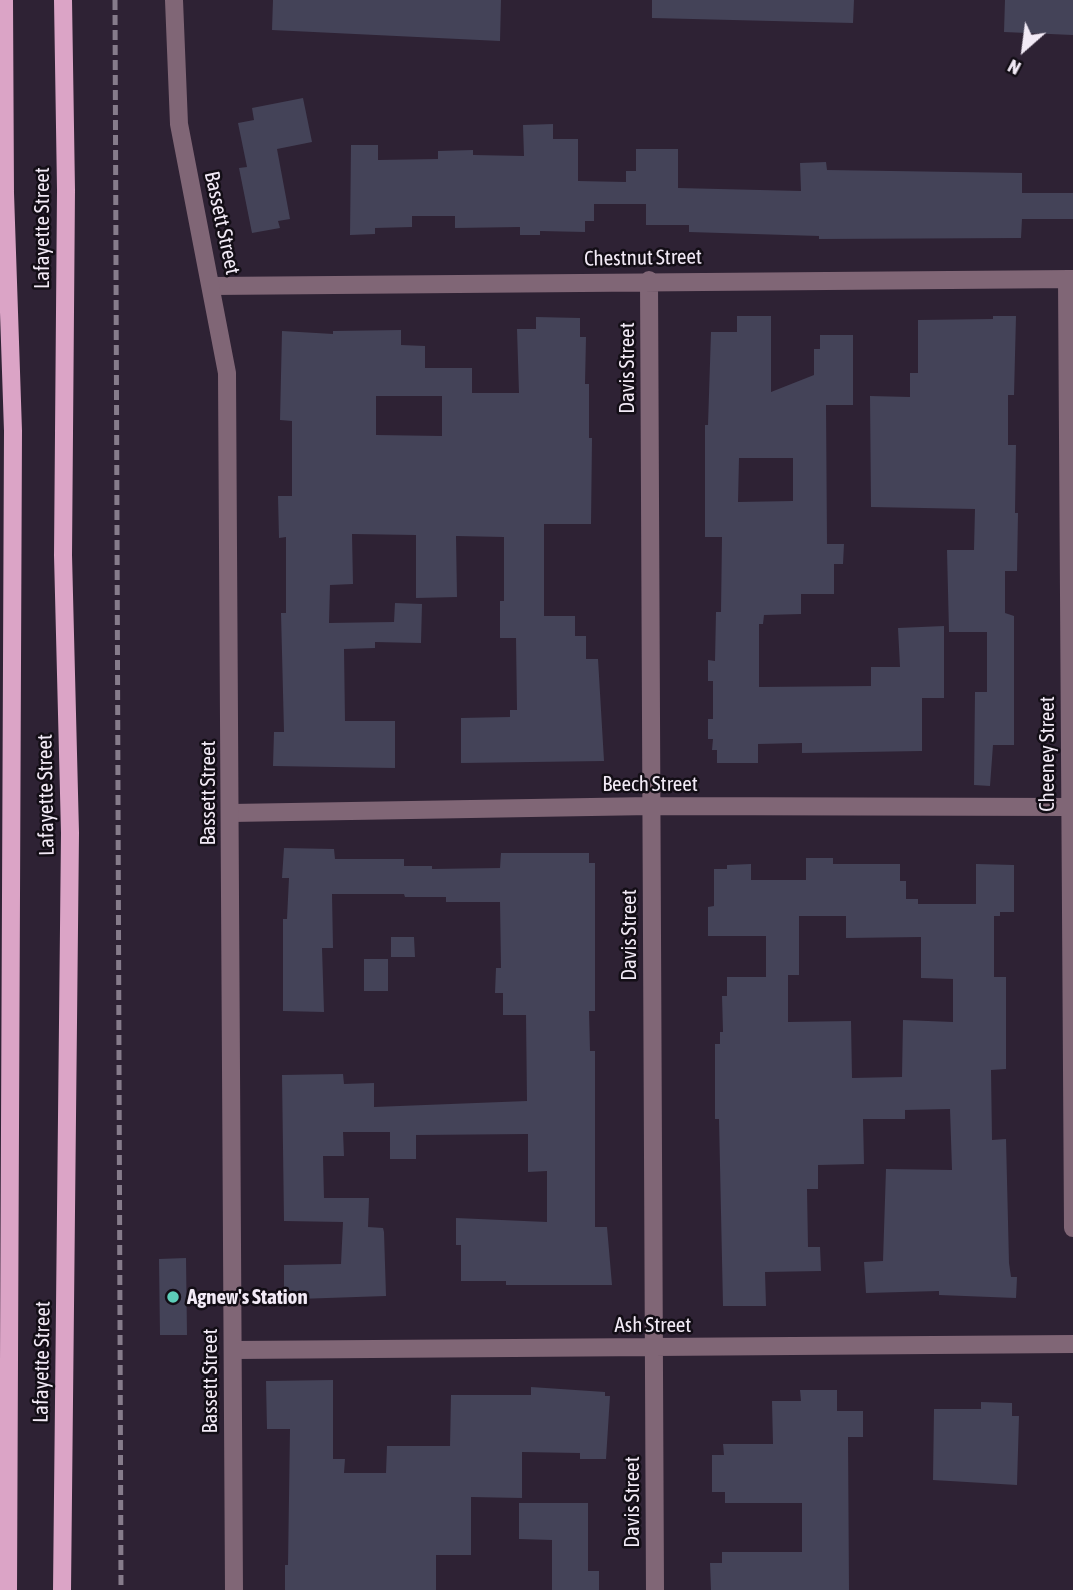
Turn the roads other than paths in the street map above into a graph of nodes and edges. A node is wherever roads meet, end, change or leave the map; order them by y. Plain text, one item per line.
1 (4, 0) edge
2 (63, 0) edge
3 (174, 0) edge
4 (1070, 279) edge
5 (649, 280) junction
6 (212, 286) junction
7 (651, 806) junction
8 (1070, 807) junction
9 (231, 813) junction
10 (1073, 1228) edge
11 (1073, 1344) edge
12 (654, 1348) junction
13 (233, 1350) junction
14 (8, 1590) edge
15 (62, 1590) edge
16 (234, 1590) edge
17 (655, 1590) edge

1 - 14 main road, Lafayette Street
2 - 15 main road, Lafayette Street
3 - 6 street, Bassett Street
4 - 5 street, Chestnut Street
4 - 8 street, Cheeney Street
5 - 6 street, Chestnut Street
5 - 7 street, Davis Street
6 - 9 street, Bassett Street
7 - 8 street, Beech Street
7 - 9 street, Beech Street
7 - 12 street, Davis Street
8 - 10 street, Cheeney Street
9 - 13 street, Bassett Street
11 - 12 street, Ash Street
12 - 13 street, Ash Street
12 - 17 street, Davis Street
13 - 16 street, Bassett Street

